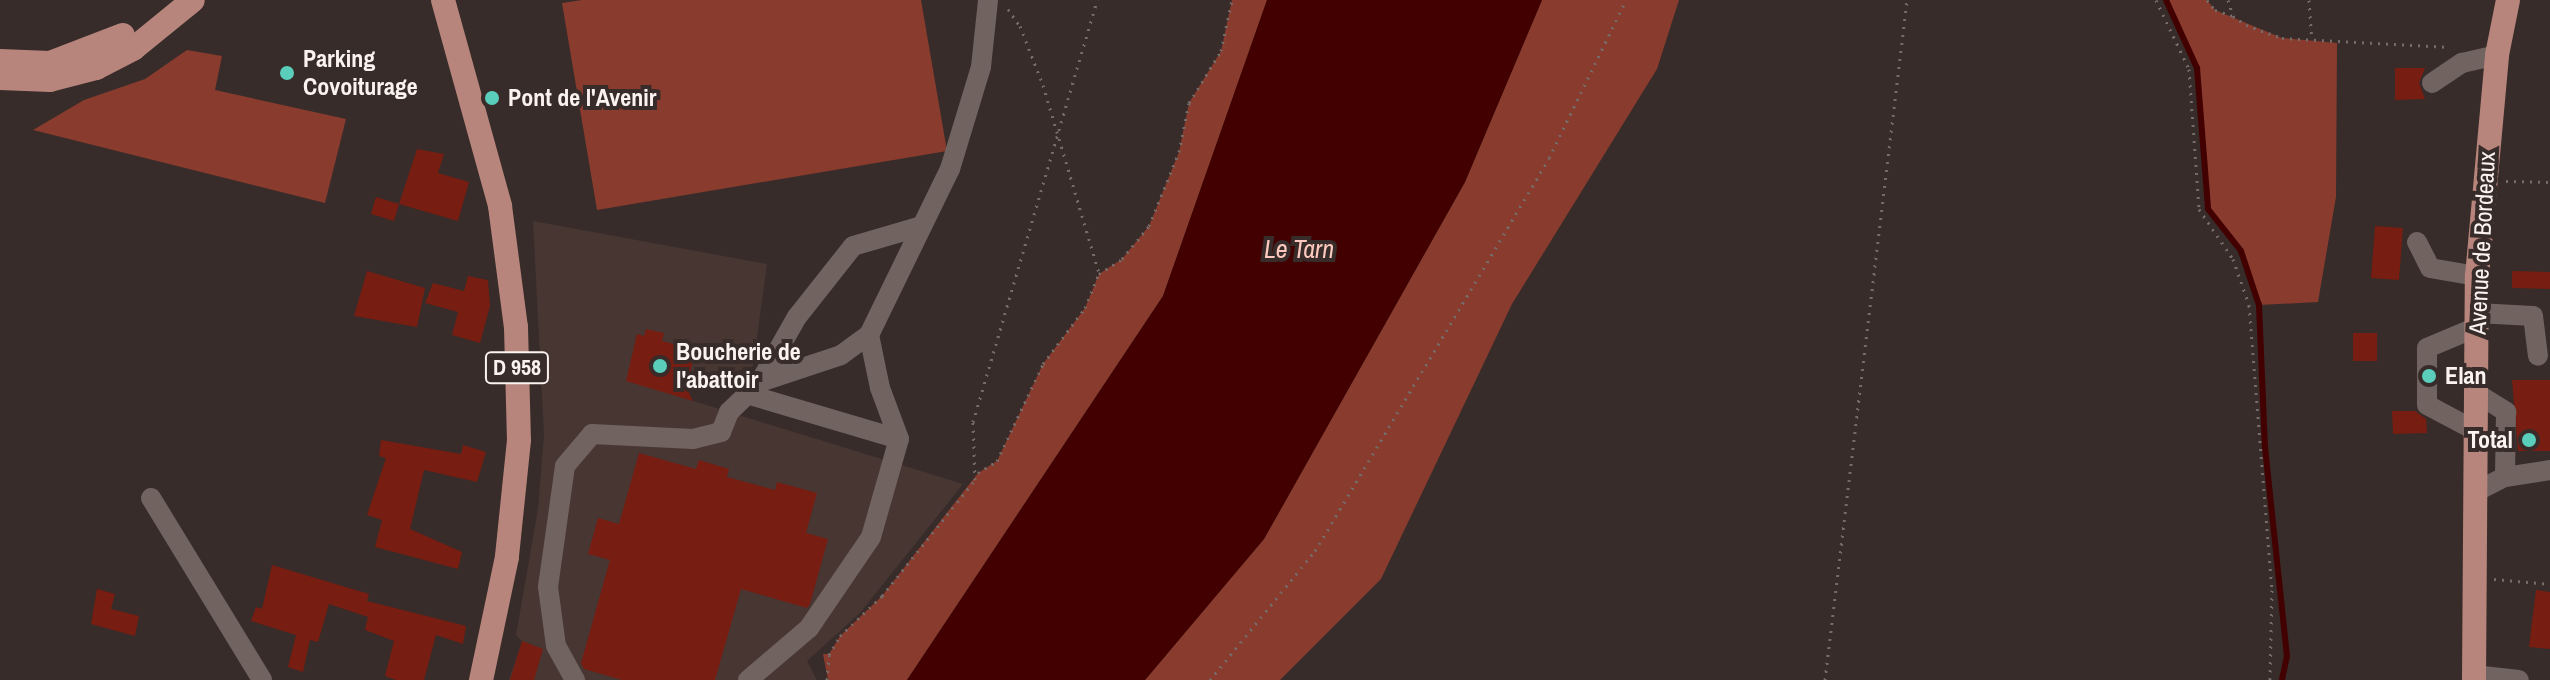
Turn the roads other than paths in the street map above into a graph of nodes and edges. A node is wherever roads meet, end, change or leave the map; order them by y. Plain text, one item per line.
1 (170, 0) edge
2 (193, 0) edge
3 (988, 0) edge
4 (2508, 0) edge
5 (443, 1) edge
6 (2497, 55) junction
7 (0, 61) edge
8 (0, 78) edge
9 (2432, 83) dead end
10 (922, 226) junction
11 (2417, 242) dead end
12 (2477, 276) junction
13 (2477, 320) junction
14 (869, 335) junction
15 (2538, 356) dead end
16 (755, 389) junction
17 (2476, 393) junction
18 (2476, 431) junction
19 (899, 439) junction
20 (2550, 470) edge
21 (2505, 477) junction
22 (2475, 492) junction
23 (151, 498) dead end
24 (2474, 677) edge
25 (262, 680) edge
26 (481, 680) edge
27 (575, 680) edge
28 (748, 680) edge
29 (2519, 680) edge

1 - 7 main road
2 - 8 main road
3 - 10 street
4 - 6 main road, Avenue de Bordeaux
5 - 26 main road, D 958
6 - 9 street
6 - 12 main road, Avenue de Bordeaux
10 - 14 street
10 - 16 street
11 - 12 street
12 - 13 main road, Avenue de Bordeaux
13 - 15 street
13 - 17 main road, Avenue de Bordeaux
13 - 18 street
14 - 16 street
14 - 19 street
16 - 19 street
16 - 27 street
17 - 18 main road, Avenue de Bordeaux
17 - 21 street
18 - 22 main road, Avenue de Bordeaux
19 - 28 street
20 - 21 street
21 - 22 street
22 - 24 main road, Avenue de Bordeaux
23 - 25 street
24 - 29 street

